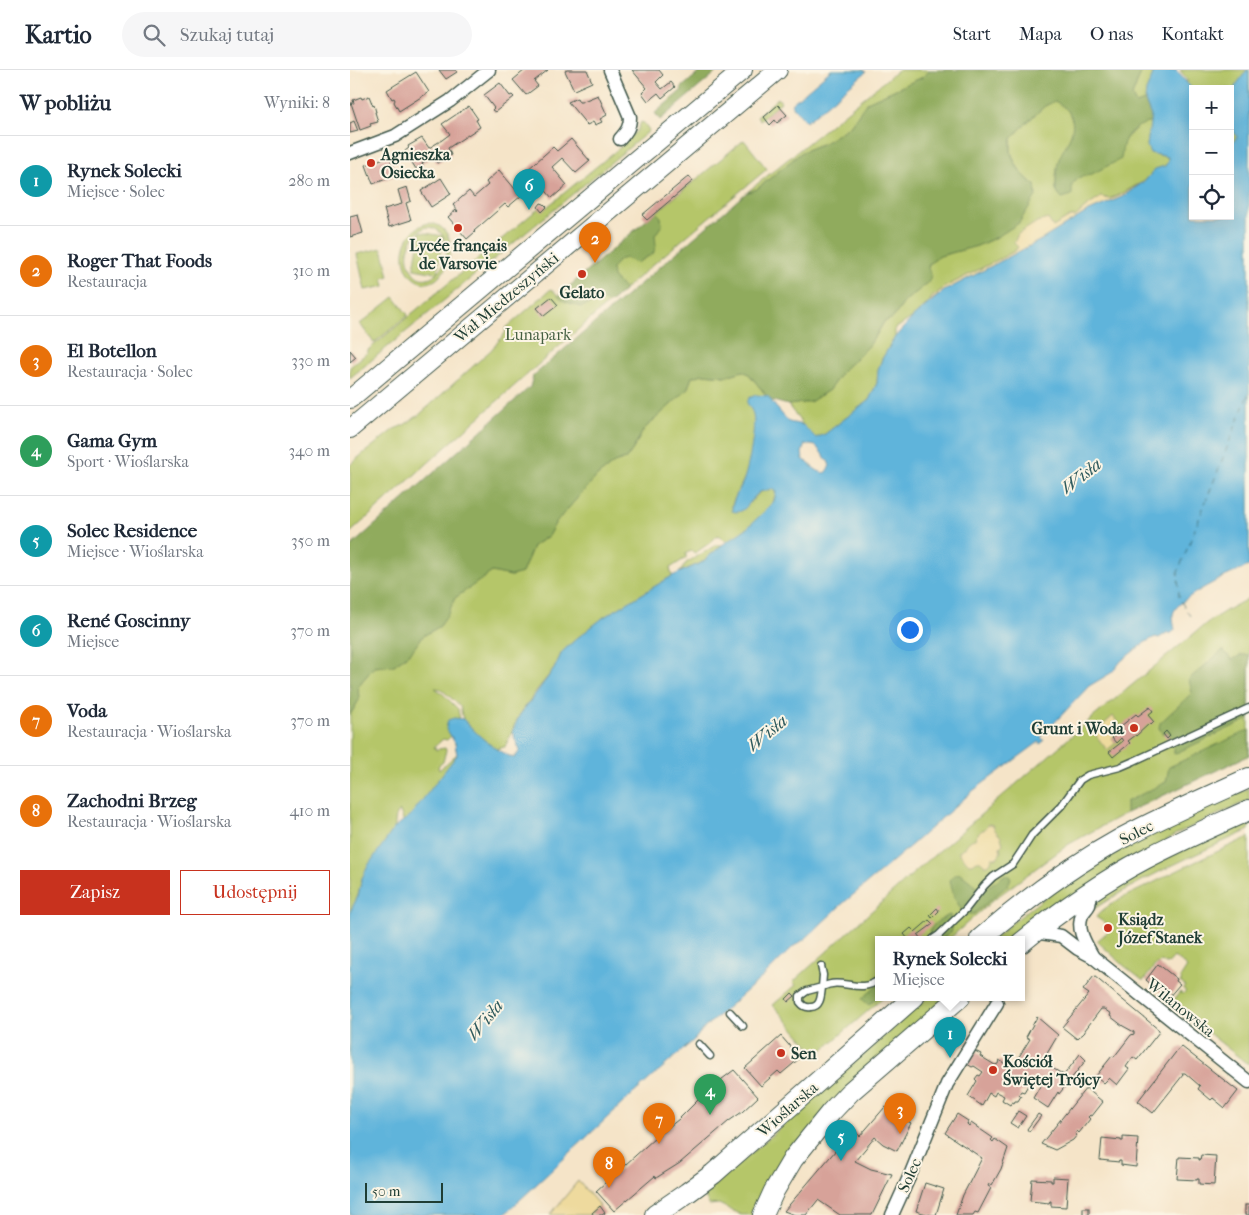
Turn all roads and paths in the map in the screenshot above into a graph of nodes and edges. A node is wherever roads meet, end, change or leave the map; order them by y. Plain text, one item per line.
1 (489, 70) edge
2 (610, 70) edge
3 (743, 70) edge
4 (778, 70) edge
5 (620, 139) dead end
6 (350, 153) edge
7 (350, 399) edge
8 (350, 429) edge
9 (1249, 708) edge
10 (1249, 778) edge
11 (1249, 810) edge
12 (1090, 893) junction
13 (938, 936) edge
14 (984, 936) edge
15 (1028, 938) edge
16 (1093, 957) junction
17 (821, 966) dead end
18 (875, 982) edge
19 (909, 1001) edge
20 (955, 1001) edge
21 (997, 1003) dead end
22 (730, 1012) dead end
23 (743, 1026) dead end
24 (699, 1044) dead end
25 (710, 1056) dead end
26 (1249, 1082) edge
27 (655, 1215) edge
28 (763, 1215) edge
29 (892, 1215) edge

1 - 6 street
2 - 5 street
3 - 7 main road, Wał Miedzeszyński
4 - 8 main road, Wał Miedzeszyński
9 - 13 lane
10 - 14 main road, Solec
11 - 12 main road, Solec
12 - 15 main road, Solec
12 - 16 street, Wilanowska
15 - 16 street, Wilanowska
16 - 26 street, Wilanowska
17 - 18 lane
19 - 27 main road, Wioślarska
20 - 28 main road, Wioślarska
21 - 29 street, Solec
22 - 23 lane
24 - 25 lane

